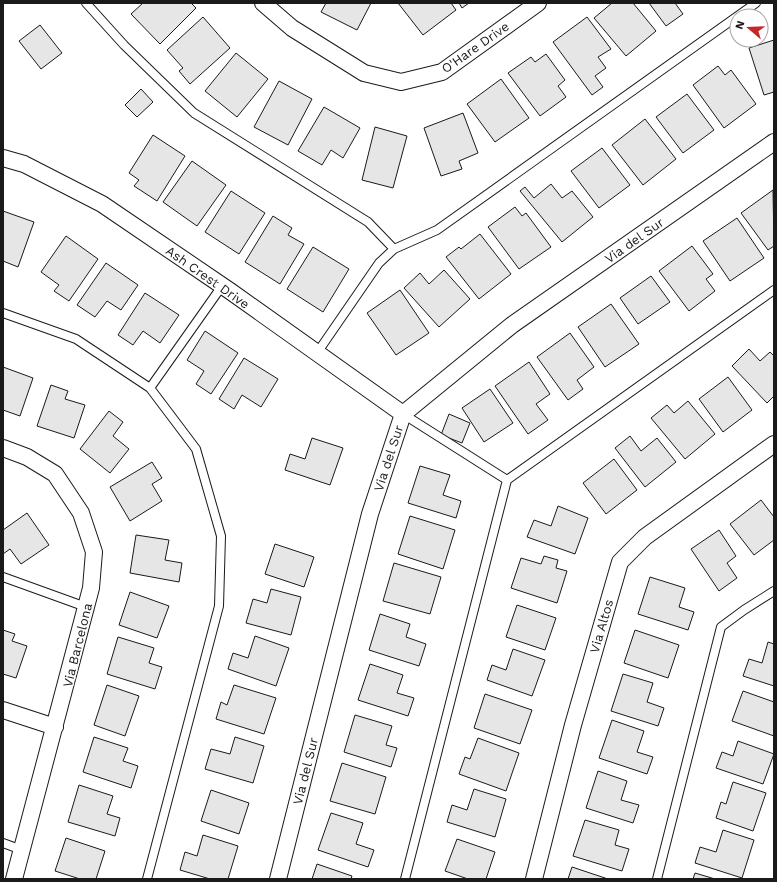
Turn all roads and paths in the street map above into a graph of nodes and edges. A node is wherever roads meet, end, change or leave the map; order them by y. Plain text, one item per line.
1 (86, 3) edge
2 (263, 3) edge
3 (538, 3) edge
4 (756, 3) edge
5 (774, 142) edge
6 (3, 158) edge
7 (394, 249) junction
8 (222, 286) junction
9 (774, 290) edge
10 (3, 313) edge
11 (317, 353) junction
12 (150, 388) junction
13 (402, 414) junction
14 (774, 444) edge
15 (3, 448) edge
16 (507, 480) junction
17 (3, 577) edge
18 (774, 591) edge
19 (86, 607) junction
20 (3, 710) edge
21 (55, 728) junction
22 (3, 843) edge
23 (22, 850) junction
24 (14, 879) edge
25 (147, 879) edge
26 (278, 879) edge
27 (405, 879) edge
28 (534, 879) edge
29 (657, 879) edge

1 - 7 lane
2 - 3 street, O'Hare Drive
4 - 7 lane
5 - 13 street, Via del Sur
6 - 8 street, Ash Crest Drive
7 - 11 lane
8 - 11 street, Ash Crest Drive
8 - 12 lane
9 - 16 lane
10 - 12 lane
11 - 13 street, Ash Crest Drive
12 - 25 lane
13 - 16 lane
13 - 26 street, Via del Sur
14 - 28 street, Via Altos
15 - 19 street, Via Barcelona
16 - 27 lane
17 - 19 lane
18 - 29 lane
19 - 21 street, Via Barcelona
20 - 21 street
21 - 23 street, Via Barcelona
22 - 23 lane
23 - 24 street, Via Barcelona

